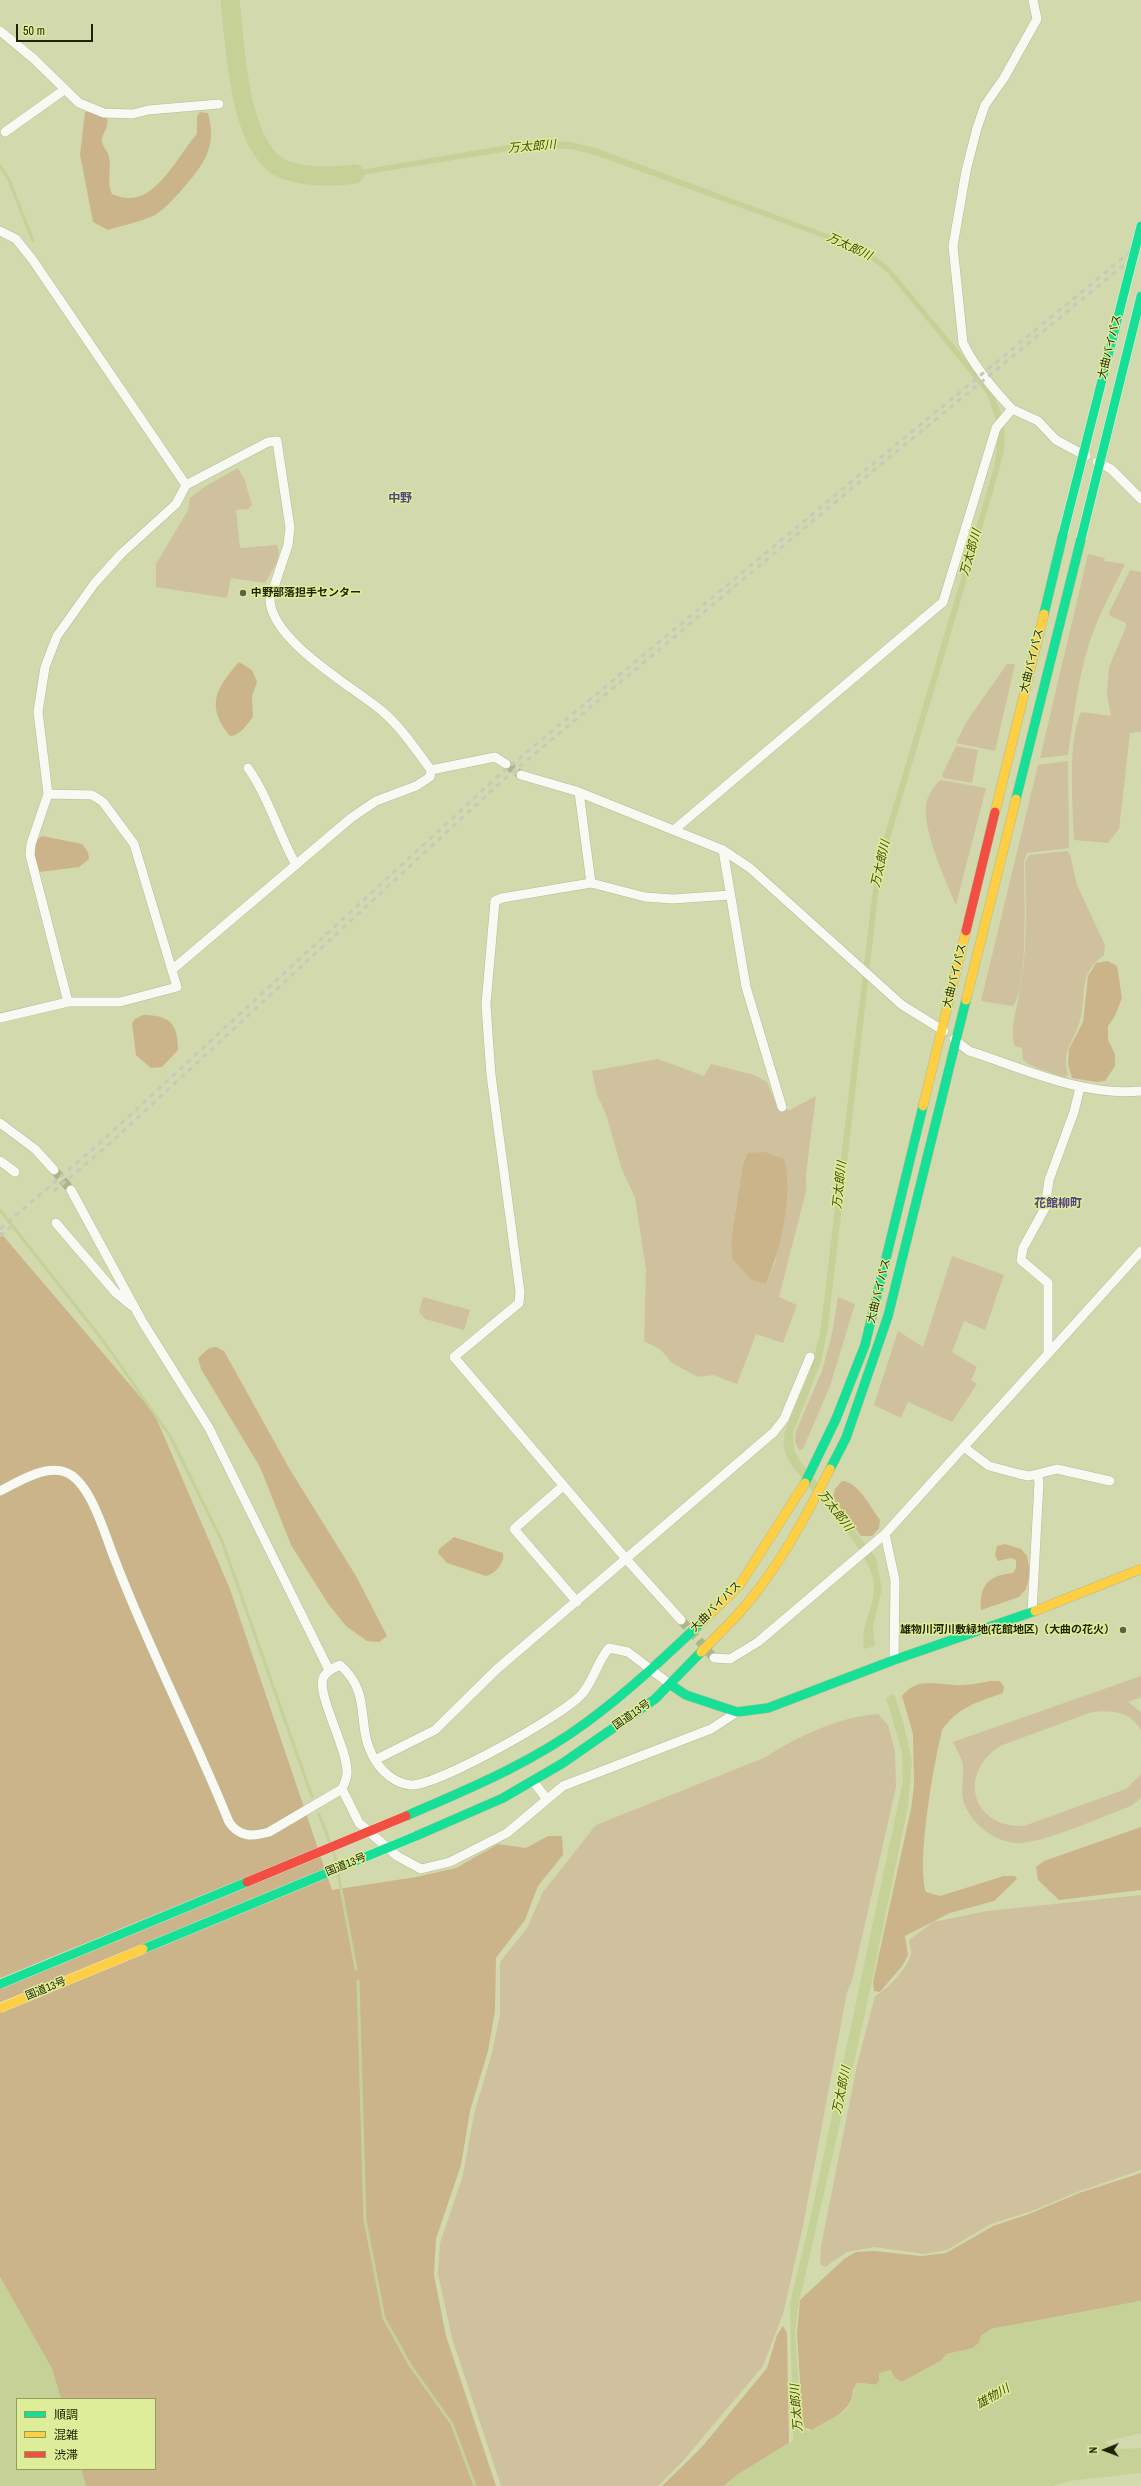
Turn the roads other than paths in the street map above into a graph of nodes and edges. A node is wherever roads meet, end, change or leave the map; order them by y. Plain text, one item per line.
1 (1033, 0) edge
2 (0, 31) edge
3 (64, 90) junction
4 (219, 104) dead end
5 (4, 132) dead end
6 (1141, 226) edge
7 (0, 231) edge
8 (1141, 296) edge
9 (1012, 409) junction
10 (186, 485) junction
11 (1141, 499) edge
12 (506, 764) tunnel mouth
13 (248, 768) dead end
14 (431, 770) junction
15 (521, 775) tunnel mouth
16 (579, 792) junction
17 (48, 794) junction
18 (674, 830) junction
19 (723, 850) junction
20 (296, 865) junction
21 (591, 883) junction
22 (730, 895) junction
23 (173, 969) junction
24 (68, 1002) junction
25 (0, 1018) edge
26 (942, 1028) junction
27 (958, 1042) junction
28 (1080, 1087) junction
29 (1141, 1091) edge
30 (782, 1106) dead end
31 (0, 1123) edge
32 (0, 1161) edge
33 (54, 1170) tunnel mouth
34 (15, 1172) dead end
35 (72, 1190) tunnel mouth
36 (56, 1223) dead end
37 (1141, 1251) edge
38 (136, 1310) junction
39 (1048, 1354) junction
40 (810, 1357) dead end
41 (965, 1448) junction
42 (1037, 1474) junction
43 (1110, 1481) dead end
44 (563, 1486) junction
45 (0, 1491) edge
46 (885, 1534) junction
47 (626, 1560) junction
48 (1141, 1569) edge
49 (577, 1602) junction
50 (1032, 1612) junction
51 (680, 1620) tunnel mouth
52 (714, 1658) dead end
53 (894, 1660) junction
54 (653, 1669) junction
55 (329, 1670) junction
56 (671, 1685) junction
57 (737, 1712) junction
58 (375, 1760) junction
59 (533, 1781) junction
60 (342, 1789) junction
61 (546, 1798) junction
62 (0, 1984) edge
63 (0, 2008) edge

1 - 9 street
2 - 3 street
3 - 4 street
3 - 5 street
6 - 26 main road, 大曲バイパス, bridge
7 - 10 street
8 - 27 main road, 大曲バイパス, bridge
9 - 11 street
9 - 18 street
10 - 14 street
10 - 17 street
12 - 14 street
13 - 20 street
14 - 20 street
15 - 16 street
16 - 18 street
16 - 21 street
17 - 23 street
17 - 24 street
18 - 19 street
19 - 22 street
19 - 26 street
20 - 23 street
21 - 22 street
21 - 44 street
22 - 30 street
23 - 24 street
24 - 25 street
26 - 27 street
26 - 54 main road, 大曲バイパス
27 - 28 street
27 - 56 main road, 大曲バイパス
28 - 29 street
28 - 39 street
31 - 33 street
32 - 34 street
35 - 38 street
36 - 38 street
37 - 39 street
38 - 55 street
39 - 41 street
40 - 47 street
41 - 42 street
41 - 46 street
42 - 43 street
42 - 50 street
44 - 47 street
44 - 49 street
45 - 60 street
46 - 52 street
46 - 53 street
47 - 49 street
47 - 51 street
48 - 50 main road
49 - 58 street
50 - 53 main road
53 - 57 main road
54 - 56 street
54 - 58 street
54 - 62 main road, 国道13号, bridge
55 - 58 street
55 - 60 street
56 - 57 main road
56 - 59 main road, 国道13号
57 - 61 street
59 - 61 street
59 - 63 main road, 国道13号, bridge
60 - 61 street

